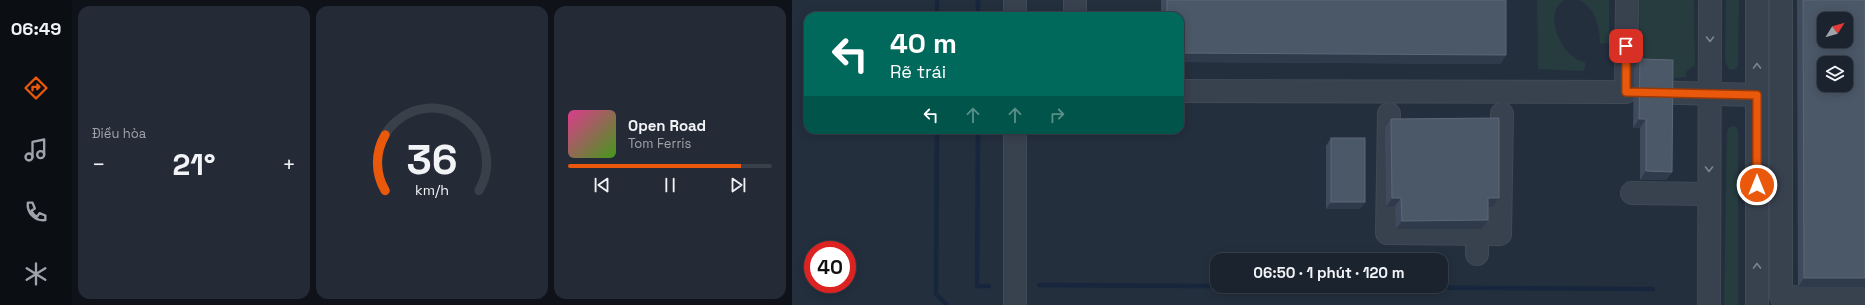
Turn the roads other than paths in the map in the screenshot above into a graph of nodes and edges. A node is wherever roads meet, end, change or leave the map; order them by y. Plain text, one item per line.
1 (1015, 0) edge
2 (1075, 0) edge
3 (1627, 0) edge
4 (1710, 0) edge
5 (1757, 0) edge
6 (1781, 0) edge
7 (1015, 12) edge
8 (1075, 12) edge
9 (1184, 91) edge
10 (1626, 92) junction
11 (1709, 94) junction
12 (1757, 95) junction
13 (1389, 114) dead end
14 (1502, 114) dead end
15 (1015, 134) edge
16 (1632, 193) dead end
17 (1709, 194) junction
18 (1865, 298) edge
19 (1015, 305) edge
20 (1709, 305) edge
21 (1757, 305) edge

1 - 7 street
2 - 8 street
3 - 10 street
4 -> 11 street
12 -> 5 street
6 - 18 street
9 - 10 street
10 - 11 street
11 - 12 street
11 -> 17 street
21 -> 12 street
13 - 14 street
15 - 19 street
16 - 17 street
17 - 20 street

